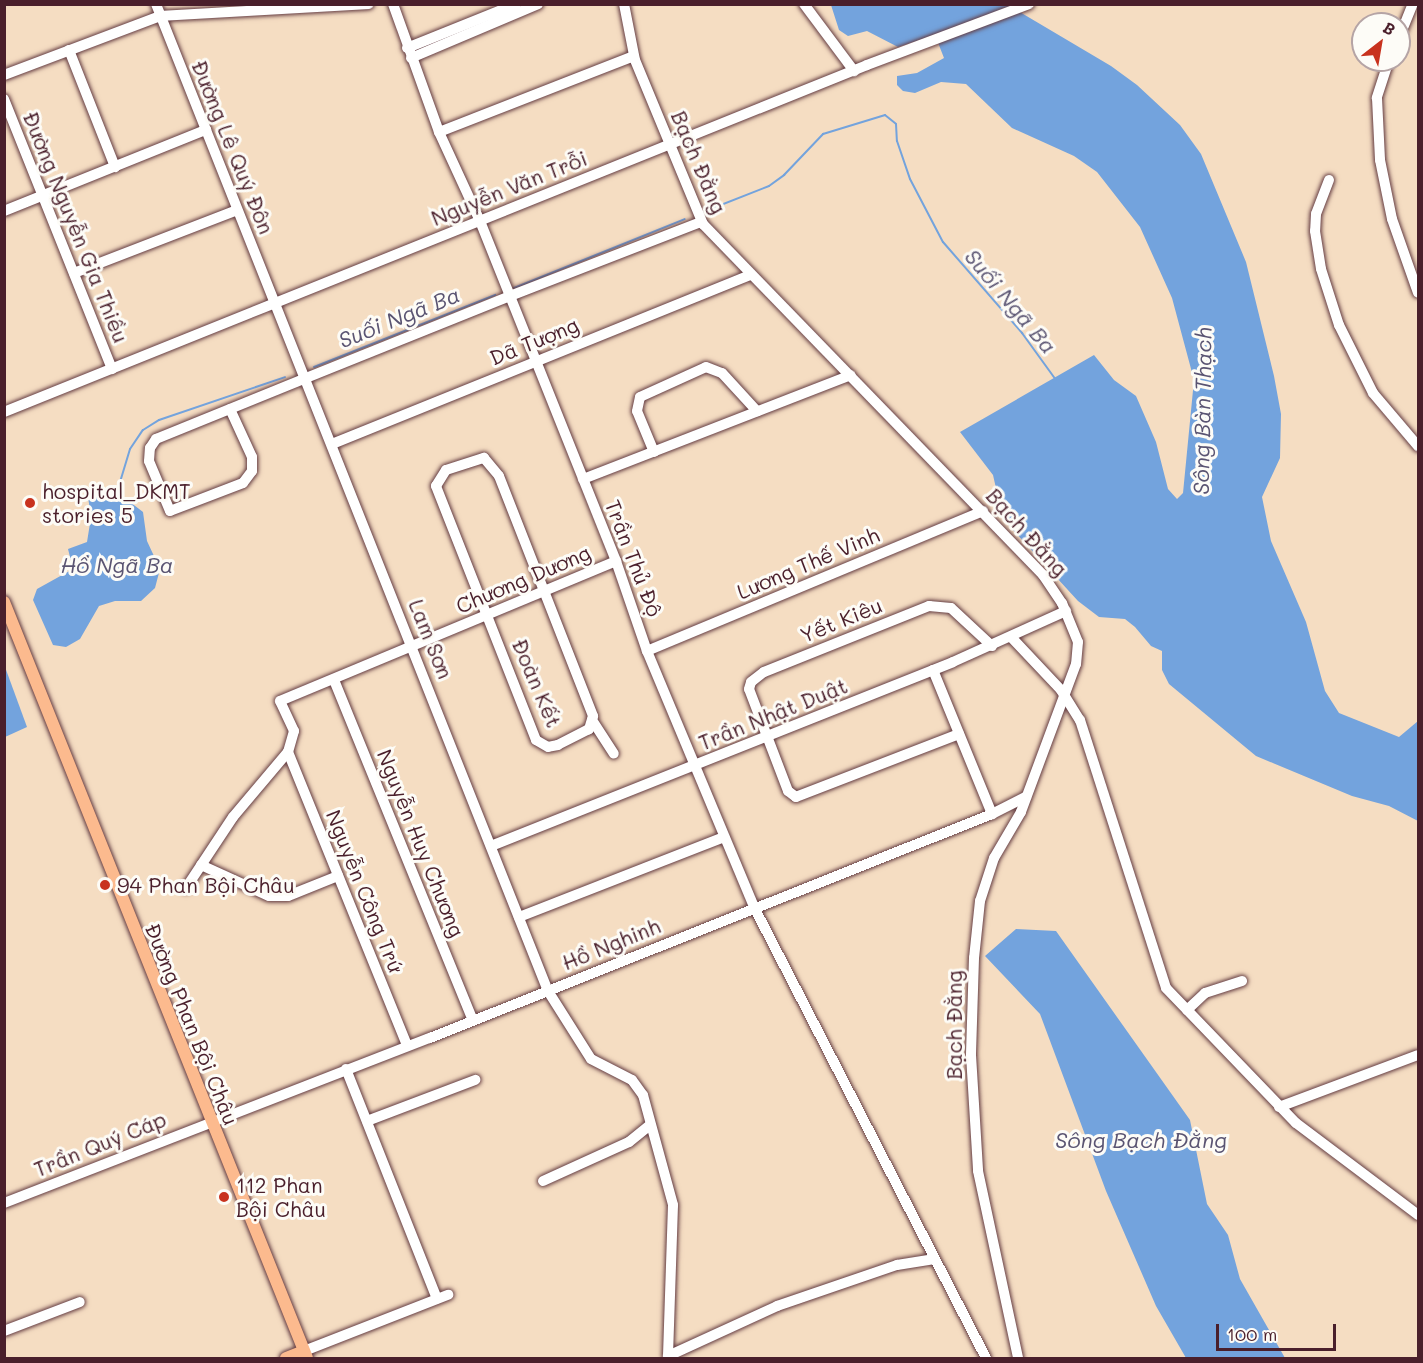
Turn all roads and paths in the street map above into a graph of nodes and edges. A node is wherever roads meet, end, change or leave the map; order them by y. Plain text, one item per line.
1 (156, 4) edge
2 (369, 4) edge
3 (393, 4) edge
4 (516, 4) edge
5 (538, 4) edge
6 (624, 4) edge
7 (804, 4) edge
8 (1029, 4) edge
9 (160, 16) junction
10 (69, 50) junction
11 (409, 53) junction
12 (634, 56) junction
13 (854, 71) junction
14 (1385, 72) edge
15 (4, 75) edge
16 (4, 99) edge
17 (206, 130) junction
18 (439, 132) junction
19 (669, 145) junction
20 (115, 167) junction
21 (1329, 180) dead end
22 (43, 197) junction
23 (237, 210) junction
24 (4, 211) edge
25 (480, 221) junction
26 (701, 222) junction
27 (74, 273) junction
28 (751, 275) junction
29 (1419, 293) edge
30 (510, 296) junction
31 (276, 303) junction
32 (536, 361) junction
33 (112, 369) junction
34 (850, 375) junction
35 (306, 378) junction
36 (230, 409) junction
37 (757, 411) junction
38 (4, 412) edge
39 (332, 444) junction
40 (1419, 446) edge
41 (654, 452) junction
42 (583, 479) junction
43 (983, 511) junction
44 (616, 561) junction
45 (544, 591) junction
46 (4, 602) edge
47 (1066, 611) junction
48 (488, 615) junction
49 (1012, 638) junction
50 (992, 646) junction
51 (413, 647) junction
52 (647, 651) junction
53 (933, 670) junction
54 (334, 680) junction
55 (1063, 693) junction
56 (592, 720) junction
57 (959, 734) junction
58 (766, 737) junction
59 (288, 752) junction
60 (614, 754) dead end
61 (695, 767) junction
62 (1026, 797) junction
63 (992, 814) junction
64 (724, 837) junction
65 (491, 846) junction
66 (201, 865) junction
67 (338, 876) junction
68 (186, 888) dead end
69 (754, 907) junction
70 (519, 917) junction
71 (1242, 981) dead end
72 (548, 991) junction
73 (1186, 1010) junction
74 (473, 1020) junction
75 (407, 1045) junction
76 (1419, 1055) edge
77 (346, 1069) junction
78 (475, 1080) dead end
79 (1279, 1107) junction
80 (367, 1121) junction
81 (209, 1122) junction
82 (650, 1125) junction
83 (543, 1181) dead end
84 (4, 1203) edge
85 (1419, 1215) edge
86 (935, 1259) junction
87 (448, 1295) dead end
88 (437, 1299) junction
89 (80, 1302) dead end
90 (4, 1331) edge
91 (305, 1355) edge
92 (668, 1358) edge
93 (286, 1359) edge
94 (986, 1359) edge
95 (1018, 1359) edge

1 - 9 street, Đường Lê Quý Đôn
2 - 9 street
3 - 11 street, Trần Thủ Độ
4 - 11 street
5 - 11 street
6 - 12 street, Bạch Đằng
7 - 13 street
8 - 13 street, Nguyễn Văn Trỗi
9 - 10 street
9 - 17 street, Đường Lê Quý Đôn
10 - 15 street
10 - 20 street
11 - 18 street, Trần Thủ Độ
12 - 18 street
12 - 19 street, Bạch Đằng
13 - 19 street, Nguyễn Văn Trỗi
14 - 29 street
16 - 22 street, Đường Nguyễn Gia Thiều
17 - 20 street
17 - 23 street, Đường Lê Quý Đôn
18 - 25 street, Trần Thủ Độ
19 - 25 street, Nguyễn Văn Trỗi
19 - 26 street, Bạch Đằng
20 - 22 street
21 - 40 street
22 - 24 street
22 - 27 street, Đường Nguyễn Gia Thiều
23 - 27 street
23 - 31 street, Đường Lê Quý Đôn
25 - 30 street, Trần Thủ Độ
25 - 31 street, Nguyễn Văn Trỗi
26 - 28 street, Bạch Đằng
26 - 30 street
27 - 33 street, Đường Nguyễn Gia Thiều
28 - 32 street, Dã Tượng
28 - 34 street, Bạch Đằng
30 - 32 street, Trần Thủ Độ
30 - 35 street
31 - 33 street, Nguyễn Văn Trỗi
31 - 35 street, Lam Sơn
32 - 39 street, Dã Tượng
32 - 42 street, Trần Thủ Độ
33 - 38 street, Nguyễn Văn Trỗi
34 - 37 street
34 - 43 street, Bạch Đằng
35 - 36 street
35 - 39 street, Lam Sơn
36 - 36 street
37 - 41 street
37 - 41 street
39 - 51 street, Lam Sơn
41 - 42 street
42 - 44 street, Trần Thủ Độ
43 - 47 street, Bạch Đằng
43 - 52 street, Lương Thế Vinh
44 - 45 street, Chương Dương
44 - 52 street, Trần Thủ Độ
45 - 48 street, Chương Dương
45 - 48 street, Đoàn Kết
45 - 56 street, Đoàn Kết
46 - 81 main road, Đường Phan Bội Châu
47 - 49 street, Trần Nhật Duật
47 - 55 street, Bạch Đằng
48 - 51 street, Chương Dương
48 - 56 street, Đoàn Kết
49 - 50 street, Trần Nhật Duật
49 - 55 street
50 - 53 street, Trần Nhật Duật
50 - 58 street, Yết Kiêu
51 - 54 street, Chương Dương
51 - 65 street, Lam Sơn
52 - 61 street, Trần Thủ Độ
53 - 57 street
53 - 58 street, Trần Nhật Duật
54 - 59 street, Chương Dương
54 - 74 street, Nguyễn Huy Chương
55 - 62 street, Bạch Đằng
55 - 73 street
56 - 60 street
57 - 58 street
57 - 63 street
58 - 61 street, Trần Nhật Duật
59 - 66 street
59 - 67 street, Nguyễn Công Trứ
61 - 64 street, Trần Thủ Độ
61 - 65 street, Trần Nhật Duật
62 - 63 street, Hồ Nghinh
62 - 95 street, Bạch Đằng
63 - 69 street, Hồ Nghinh
64 - 69 street, Trần Thủ Độ
64 - 70 street
65 - 70 street, Lam Sơn
66 - 67 street
66 - 68 street
67 - 75 street, Nguyễn Công Trứ
69 - 72 street, Hồ Nghinh
69 - 86 street, Trần Thủ Độ
70 - 72 street, Lam Sơn
71 - 73 street
72 - 74 street, Hồ Nghinh
72 - 82 street, Lam Sơn
73 - 79 street
74 - 75 street, Hồ Nghinh
75 - 77 street, Hồ Nghinh
76 - 79 street
77 - 80 street
77 - 81 street, Hồ Nghinh
78 - 80 street
79 - 85 street
80 - 88 street
81 - 84 street, Trần Quý Cáp
81 - 91 main road, Đường Phan Bội Châu
82 - 83 street
82 - 92 street, Lam Sơn
86 - 92 street
86 - 94 street, Trần Thủ Độ
87 - 88 street
88 - 91 street
89 - 90 street
91 - 93 main road

